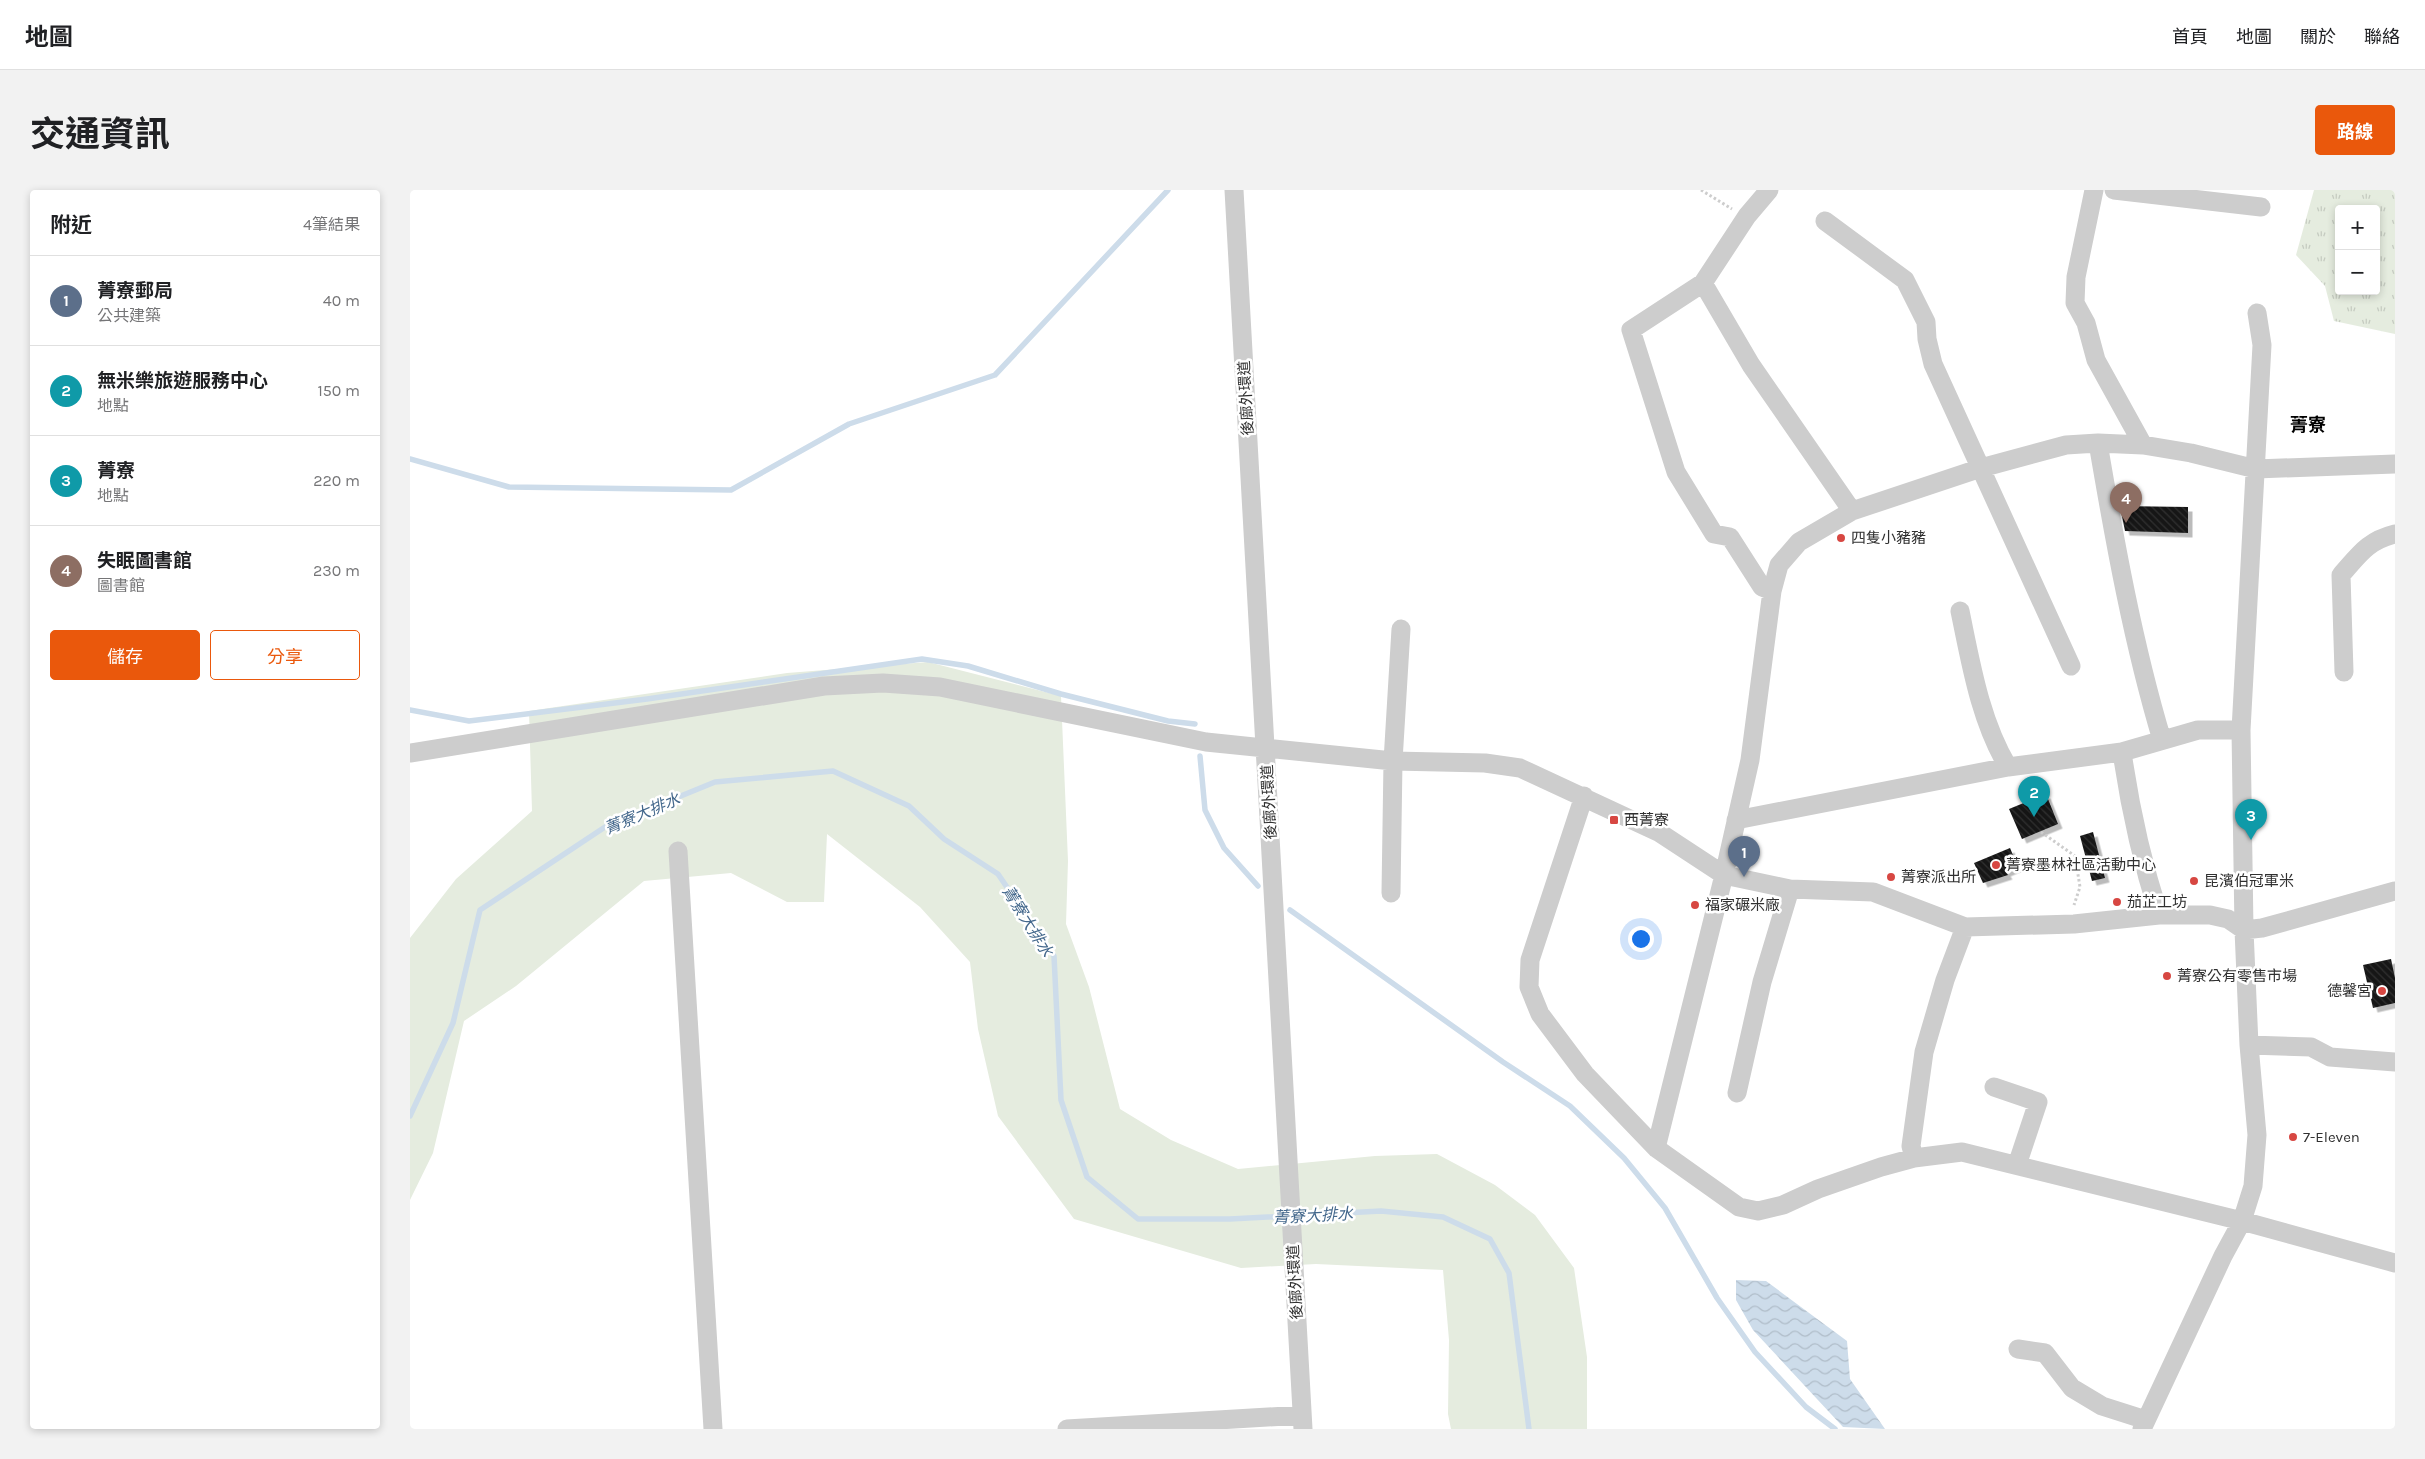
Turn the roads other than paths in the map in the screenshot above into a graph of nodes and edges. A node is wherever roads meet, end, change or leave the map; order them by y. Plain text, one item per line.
1 (1234, 190) edge
2 (1769, 190) edge
3 (2094, 190) edge
4 (2114, 190) edge
5 (2261, 207) dead end
6 (1826, 221) dead end
7 (1703, 283) junction
8 (2257, 313) dead end
9 (2098, 443) junction
10 (2143, 445) junction
11 (2395, 464) edge
12 (1981, 468) junction
13 (2256, 469) junction
14 (1852, 511) junction
15 (2395, 534) edge
16 (1772, 591) junction
17 (1960, 611) dead end
18 (1401, 629) dead end
19 (2071, 666) dead end
20 (2344, 672) dead end
21 (2241, 730) junction
22 (2162, 740) junction
23 (1266, 750) junction
24 (2122, 752) junction
25 (410, 753) edge
26 (1393, 761) junction
27 (2008, 767) junction
28 (1584, 796) junction
29 (1736, 820) junction
30 (678, 851) dead end
31 (1724, 875) junction
32 (1790, 889) junction
33 (1391, 892) dead end
34 (2395, 892) edge
35 (2159, 916) junction
36 (1965, 928) junction
37 (2244, 930) junction
38 (2249, 1045) junction
39 (2395, 1062) edge
40 (1994, 1087) dead end
41 (1737, 1093) dead end
42 (1656, 1148) junction
43 (1914, 1158) junction
44 (2017, 1165) junction
45 (2242, 1221) junction
46 (2395, 1263) edge
47 (2018, 1349) dead end
48 (1303, 1422) edge
49 (2144, 1425) edge
50 (714, 1429) edge
51 (1067, 1429) edge

1 - 23 street, 後廍外環道
2 - 7 street
3 - 10 street
4 - 5 street
6 - 12 street
7 - 14 street
7 - 16 street
8 - 13 street
9 - 10 street
9 - 12 street
9 - 22 street
10 - 13 street
11 - 13 street
12 - 14 street
12 - 19 street
13 - 21 street
14 - 16 street
15 - 20 street
16 - 29 street
17 - 27 street
18 - 26 street
21 - 22 street
21 - 37 street
22 - 24 street
23 - 25 street
23 - 26 street
23 - 48 street, 後廍外環道
24 - 27 street
24 - 35 street
26 - 28 street
26 - 33 street
27 - 29 street
28 - 31 street
28 - 42 street
29 - 31 street
30 - 50 street
31 - 32 street
31 - 42 street
32 - 36 street
32 - 41 street
34 - 37 street
35 - 36 street
35 - 37 street
36 - 43 street
37 - 38 street
38 - 39 street
38 - 45 street
40 - 44 street
42 - 43 street
43 - 44 street
44 - 45 street
45 - 46 street
45 - 49 street
47 - 49 street
48 - 51 street

